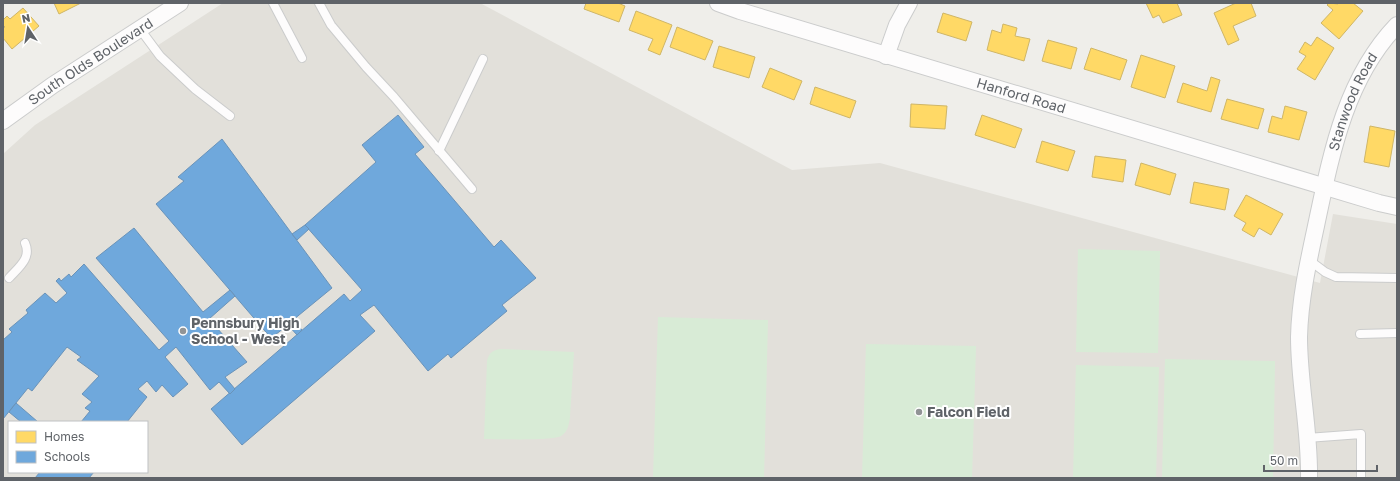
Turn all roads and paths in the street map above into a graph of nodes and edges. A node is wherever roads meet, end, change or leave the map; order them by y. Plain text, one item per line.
1 (180, 3) edge
2 (273, 3) edge
3 (319, 3) edge
4 (718, 3) edge
5 (909, 3) edge
6 (1397, 24) edge
7 (140, 29) junction
8 (886, 56) junction
9 (302, 58) dead end
10 (483, 59) dead end
11 (230, 116) dead end
12 (3, 121) edge
13 (439, 151) junction
14 (1324, 187) junction
15 (472, 189) dead end
16 (1397, 207) edge
17 (25, 243) dead end
18 (1309, 260) junction
19 (9, 278) dead end
20 (1397, 278) edge
21 (1397, 333) edge
22 (1360, 334) dead end
23 (1307, 438) junction
24 (1309, 478) edge
25 (1361, 478) edge

1 - 7 street, South Olds Boulevard
2 - 9 lane
3 - 13 lane
4 - 8 street, Hanford Road
5 - 8 street
6 - 14 street, Stanwood Road
7 - 11 lane
7 - 12 street, South Olds Boulevard
8 - 14 street, Hanford Road
10 - 13 lane
13 - 15 lane
14 - 16 street, Hanford Road
14 - 18 street, Stanwood Road
17 - 19 lane
18 - 20 lane
18 - 23 street, Stanwood Road
21 - 22 lane
23 - 24 street, Stanwood Road
23 - 25 lane

